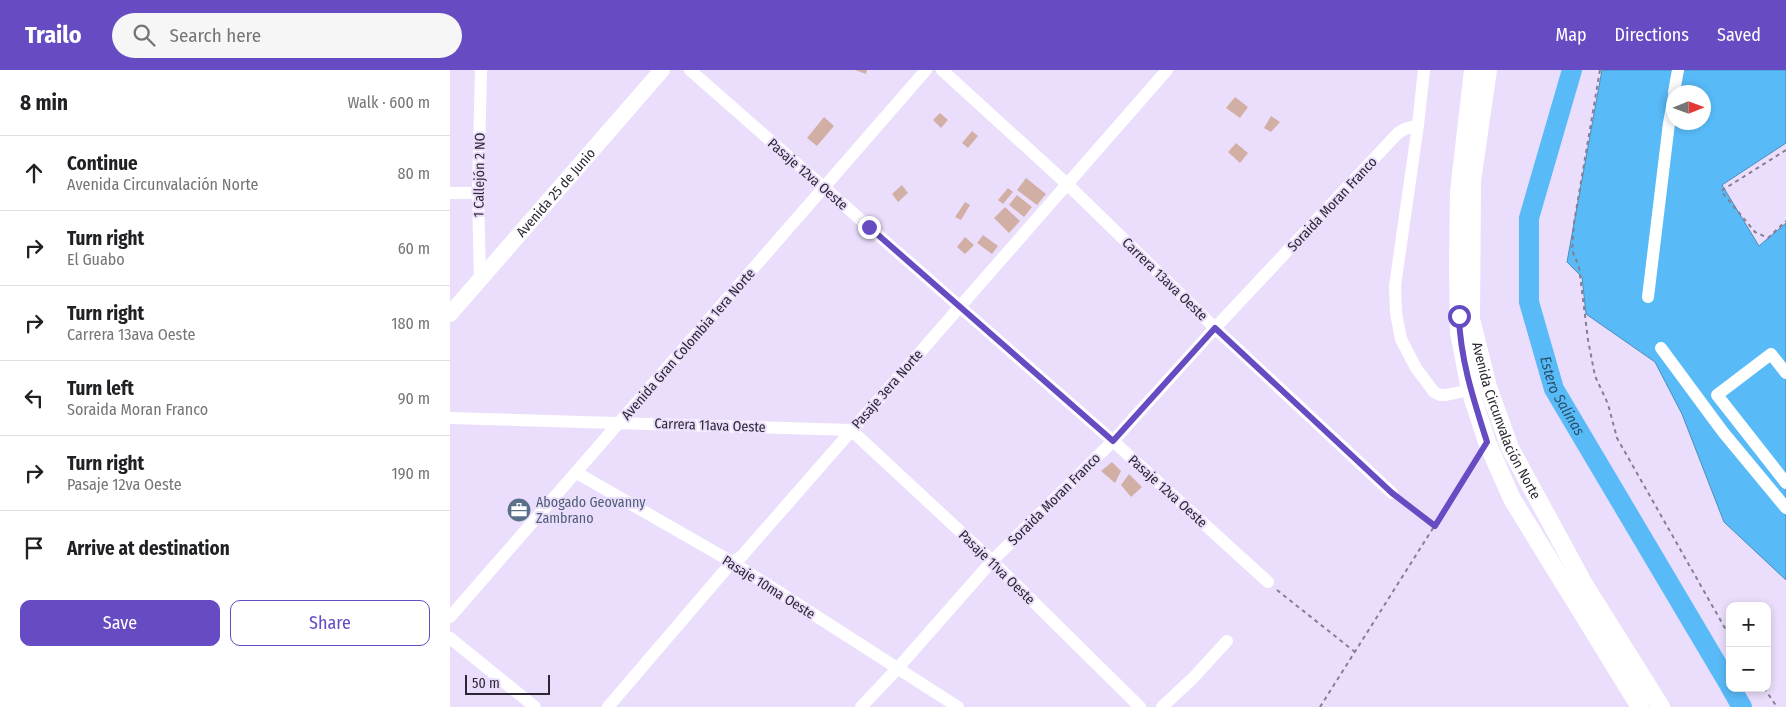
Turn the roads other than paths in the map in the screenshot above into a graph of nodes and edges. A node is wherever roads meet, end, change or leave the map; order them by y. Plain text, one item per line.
1 (482, 70) edge
2 (662, 70) edge
3 (690, 70) edge
4 (926, 70) edge
5 (942, 70) edge
6 (1167, 70) edge
7 (1424, 70) edge
8 (1473, 70) edge
9 (1488, 70) edge
10 (1678, 70) edge
11 (1676, 85) edge
12 (1418, 125) junction
13 (1667, 130) edge
14 (1472, 132) junction
15 (1067, 184) junction
16 (824, 188) junction
17 (450, 193) edge
18 (478, 193) junction
19 (480, 280) junction
20 (1648, 297) dead end
21 (960, 306) junction
22 (450, 314) edge
23 (1215, 328) junction
24 (1661, 348) dead end
25 (1786, 373) edge
26 (1470, 390) junction
27 (450, 418) edge
28 (620, 422) junction
29 (851, 430) junction
30 (1113, 441) junction
31 (1510, 448) junction
32 (1491, 450) junction
33 (577, 473) junction
34 (1786, 483) edge
35 (1392, 493) road end
36 (1786, 508) edge
37 (992, 561) junction
38 (732, 562) junction
39 (1268, 582) road end
40 (450, 617) edge
41 (450, 638) edge
42 (1227, 641) dead end
43 (897, 669) junction
44 (535, 707) edge
45 (608, 707) edge
46 (861, 707) edge
47 (958, 707) edge
48 (1140, 707) edge
49 (1162, 707) edge
50 (1640, 707) edge
51 (1661, 707) edge

1 - 18 street, 1 Callejón 2 NO
2 - 19 street, Avenida 25 de Junio
3 - 16 street, Pasaje 12va Oeste
4 - 16 street, Avenida Gran Colombia 1era Norte
5 - 15 street, Carrera 13ava Oeste
6 - 15 street, Pasaje 3era Norte
7 - 12 street
8 - 14 main road, Avenida Circunvalación Norte
9 - 14 main road, Avenida Circunvalación Norte
10 - 11 street
12 - 23 street, Soraida Moran Franco
12 - 26 street
13 - 20 street
14 - 26 main road, Avenida Circunvalación Norte
14 - 31 main road, Avenida Circunvalación Norte
15 - 21 street, Pasaje 3era Norte
15 - 23 street, Carrera 13ava Oeste
16 - 21 street, Pasaje 12va Oeste
16 - 28 street, Avenida Gran Colombia 1era Norte
17 - 18 street
18 - 19 street, 1 Callejón 2 NO
19 - 22 street, Avenida 25 de Junio
21 - 29 street, Pasaje 3era Norte
21 - 30 street, Pasaje 12va Oeste
23 - 30 street, Soraida Moran Franco
23 - 35 street, Carrera 13ava Oeste
24 - 36 street
25 - 34 street
26 - 32 main road, Avenida Circunvalación Norte
27 - 28 street, Carrera 11ava Oeste
28 - 29 street, Carrera 11ava Oeste
28 - 33 street, Avenida Gran Colombia 1era Norte
29 - 37 street, Pasaje 11va Oeste
29 - 38 street, Pasaje 3era Norte
30 - 37 street, Soraida Moran Franco
30 - 39 street, Pasaje 12va Oeste
31 - 32 main road
31 - 51 main road, Avenida Circunvalación Norte
32 - 50 main road, Avenida Circunvalación Norte
33 - 38 street, Pasaje 10ma Oeste
33 - 40 street, Avenida Gran Colombia 1era Norte
37 - 43 street, Soraida Moran Franco
37 - 48 street, Pasaje 11va Oeste
38 - 43 street, Pasaje 10ma Oeste
38 - 45 street, Pasaje 3era Norte
41 - 44 street
42 - 49 street
43 - 46 street, Soraida Moran Franco
43 - 47 street, Pasaje 10ma Oeste

